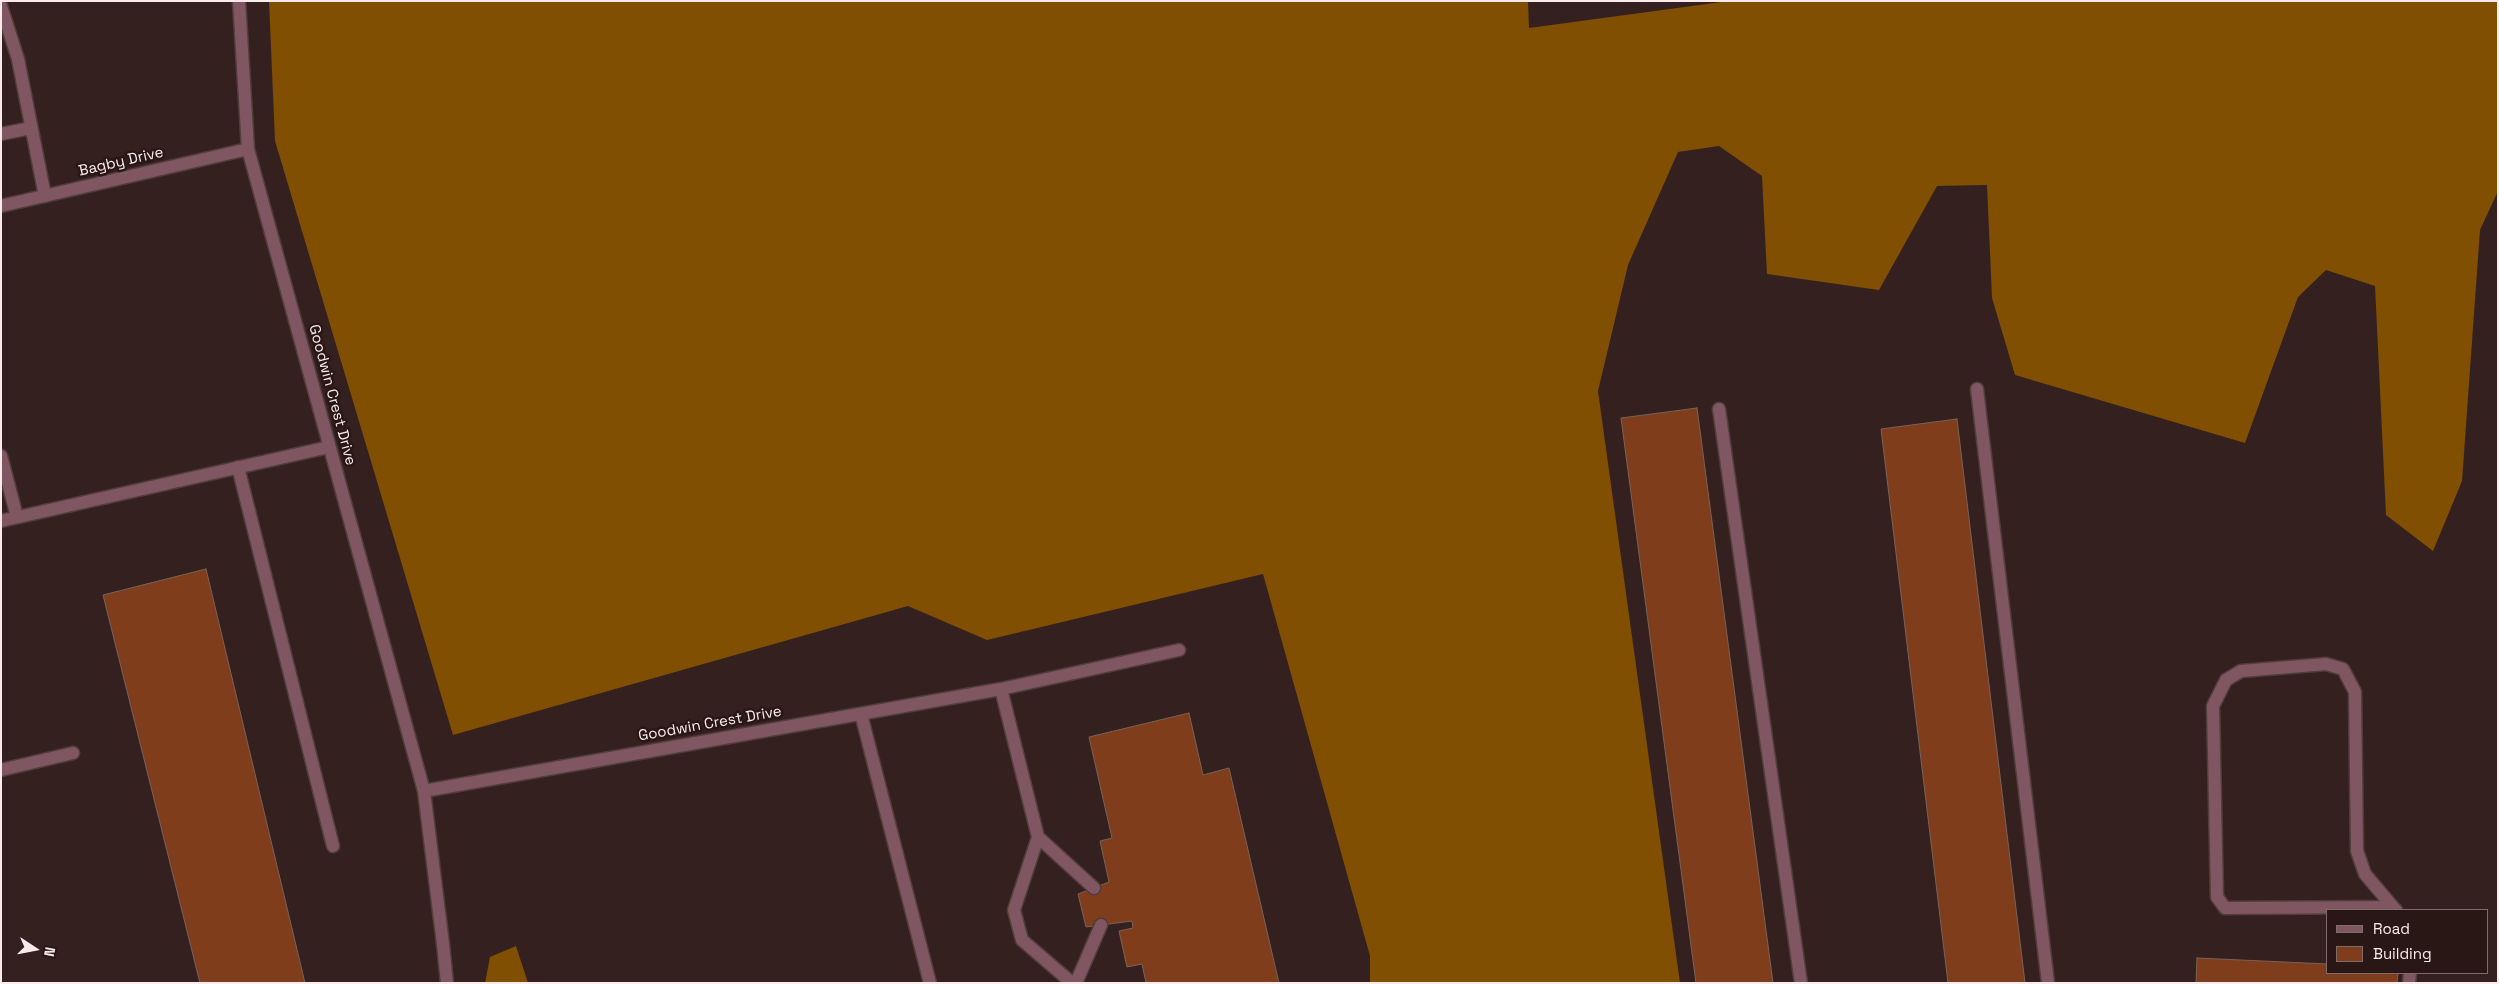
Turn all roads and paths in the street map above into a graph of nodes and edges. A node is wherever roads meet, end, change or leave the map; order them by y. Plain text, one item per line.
1 (239, 1) edge
2 (1, 6) edge
3 (32, 128) junction
4 (1, 134) edge
5 (248, 150) junction
6 (45, 196) junction
7 (1, 206) edge
8 (1977, 390) dead end
9 (1719, 410) dead end
10 (329, 447) junction
11 (1, 456) edge
12 (238, 467) junction
13 (17, 517) junction
14 (1, 521) edge
15 (1178, 650) dead end
16 (1001, 689) junction
17 (861, 714) junction
18 (73, 753) dead end
19 (1, 770) edge
20 (424, 792) junction
21 (1038, 837) junction
22 (333, 846) dead end
23 (1094, 888) dead end
24 (2394, 909) edge
25 (1102, 925) dead end
26 (447, 983) edge
27 (930, 983) edge
28 (1072, 983) edge
29 (1076, 983) edge
30 (1801, 983) edge
31 (2048, 983) edge

1 - 5 street, Goodwin Crest Drive
2 - 3 street
3 - 4 street
3 - 6 street
5 - 6 street, Bagby Drive
5 - 10 street, Goodwin Crest Drive
6 - 7 street, Bagby Drive
8 - 31 street
9 - 30 street
10 - 12 street
10 - 20 street, Goodwin Crest Drive
11 - 13 street
12 - 13 street
12 - 22 street
13 - 14 street
15 - 16 street, Goodwin Crest Drive
16 - 17 street, Goodwin Crest Drive
16 - 21 street
17 - 20 street, Goodwin Crest Drive
17 - 27 street
18 - 19 street
20 - 26 street, Goodwin Crest Drive
21 - 23 street
21 - 28 street
24 - 24 street
25 - 29 street

